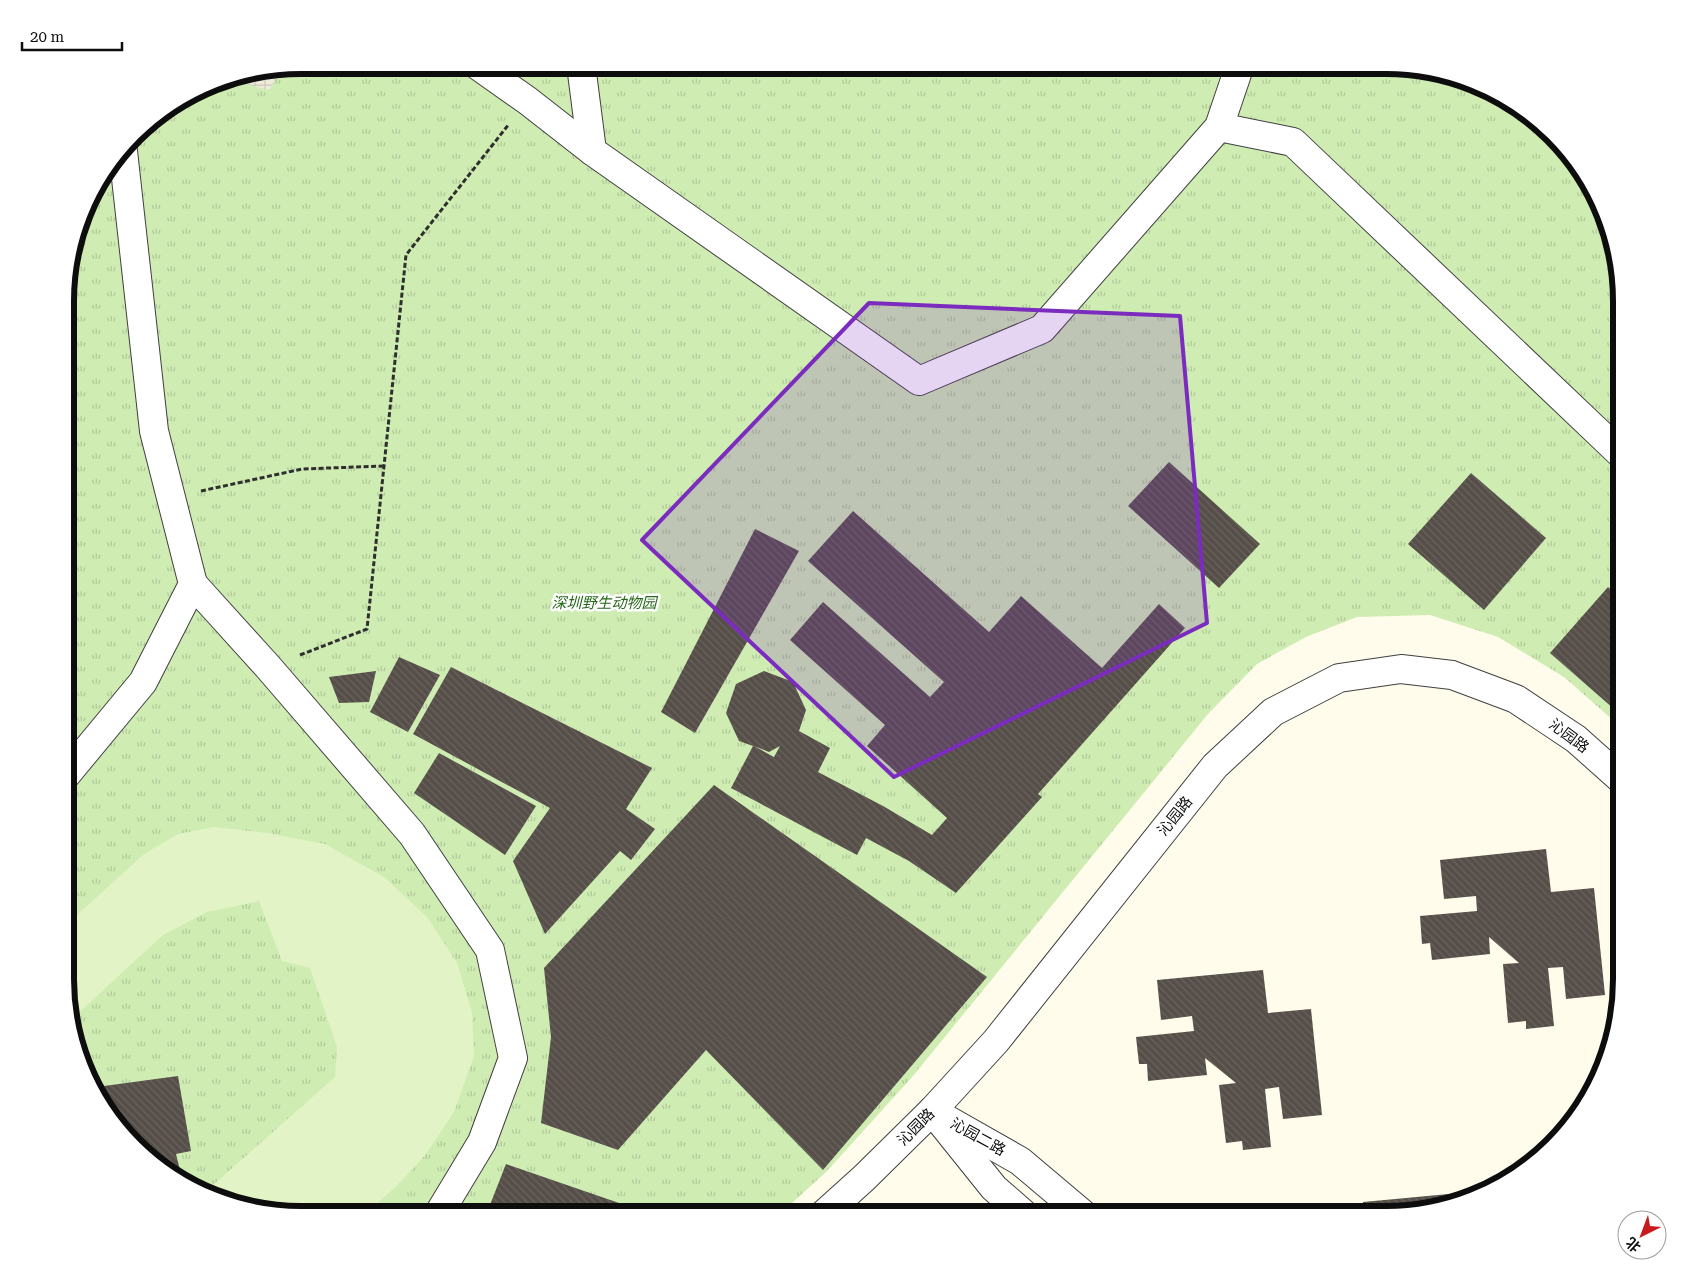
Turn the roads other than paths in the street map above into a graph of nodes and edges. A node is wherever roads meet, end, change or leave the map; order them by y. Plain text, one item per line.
1 (490, 74) edge
2 (582, 74) edge
3 (1237, 74) edge
4 (1219, 127) junction
5 (592, 151) junction
6 (124, 159) edge
7 (1613, 447) edge
8 (193, 584) junction
9 (74, 765) edge
10 (1613, 772) edge
11 (932, 1111) junction
12 (443, 1206) edge
13 (833, 1206) edge
14 (1015, 1206) edge
15 (1073, 1206) edge

1 - 5 street
2 - 5 street
3 - 4 street
4 - 5 street
4 - 7 street
6 - 8 street
8 - 9 street
8 - 12 street
10 - 11 street, 沁园路
11 - 13 street, 沁园路
11 - 14 street, 沁园二路
11 - 15 street, 沁园二路

